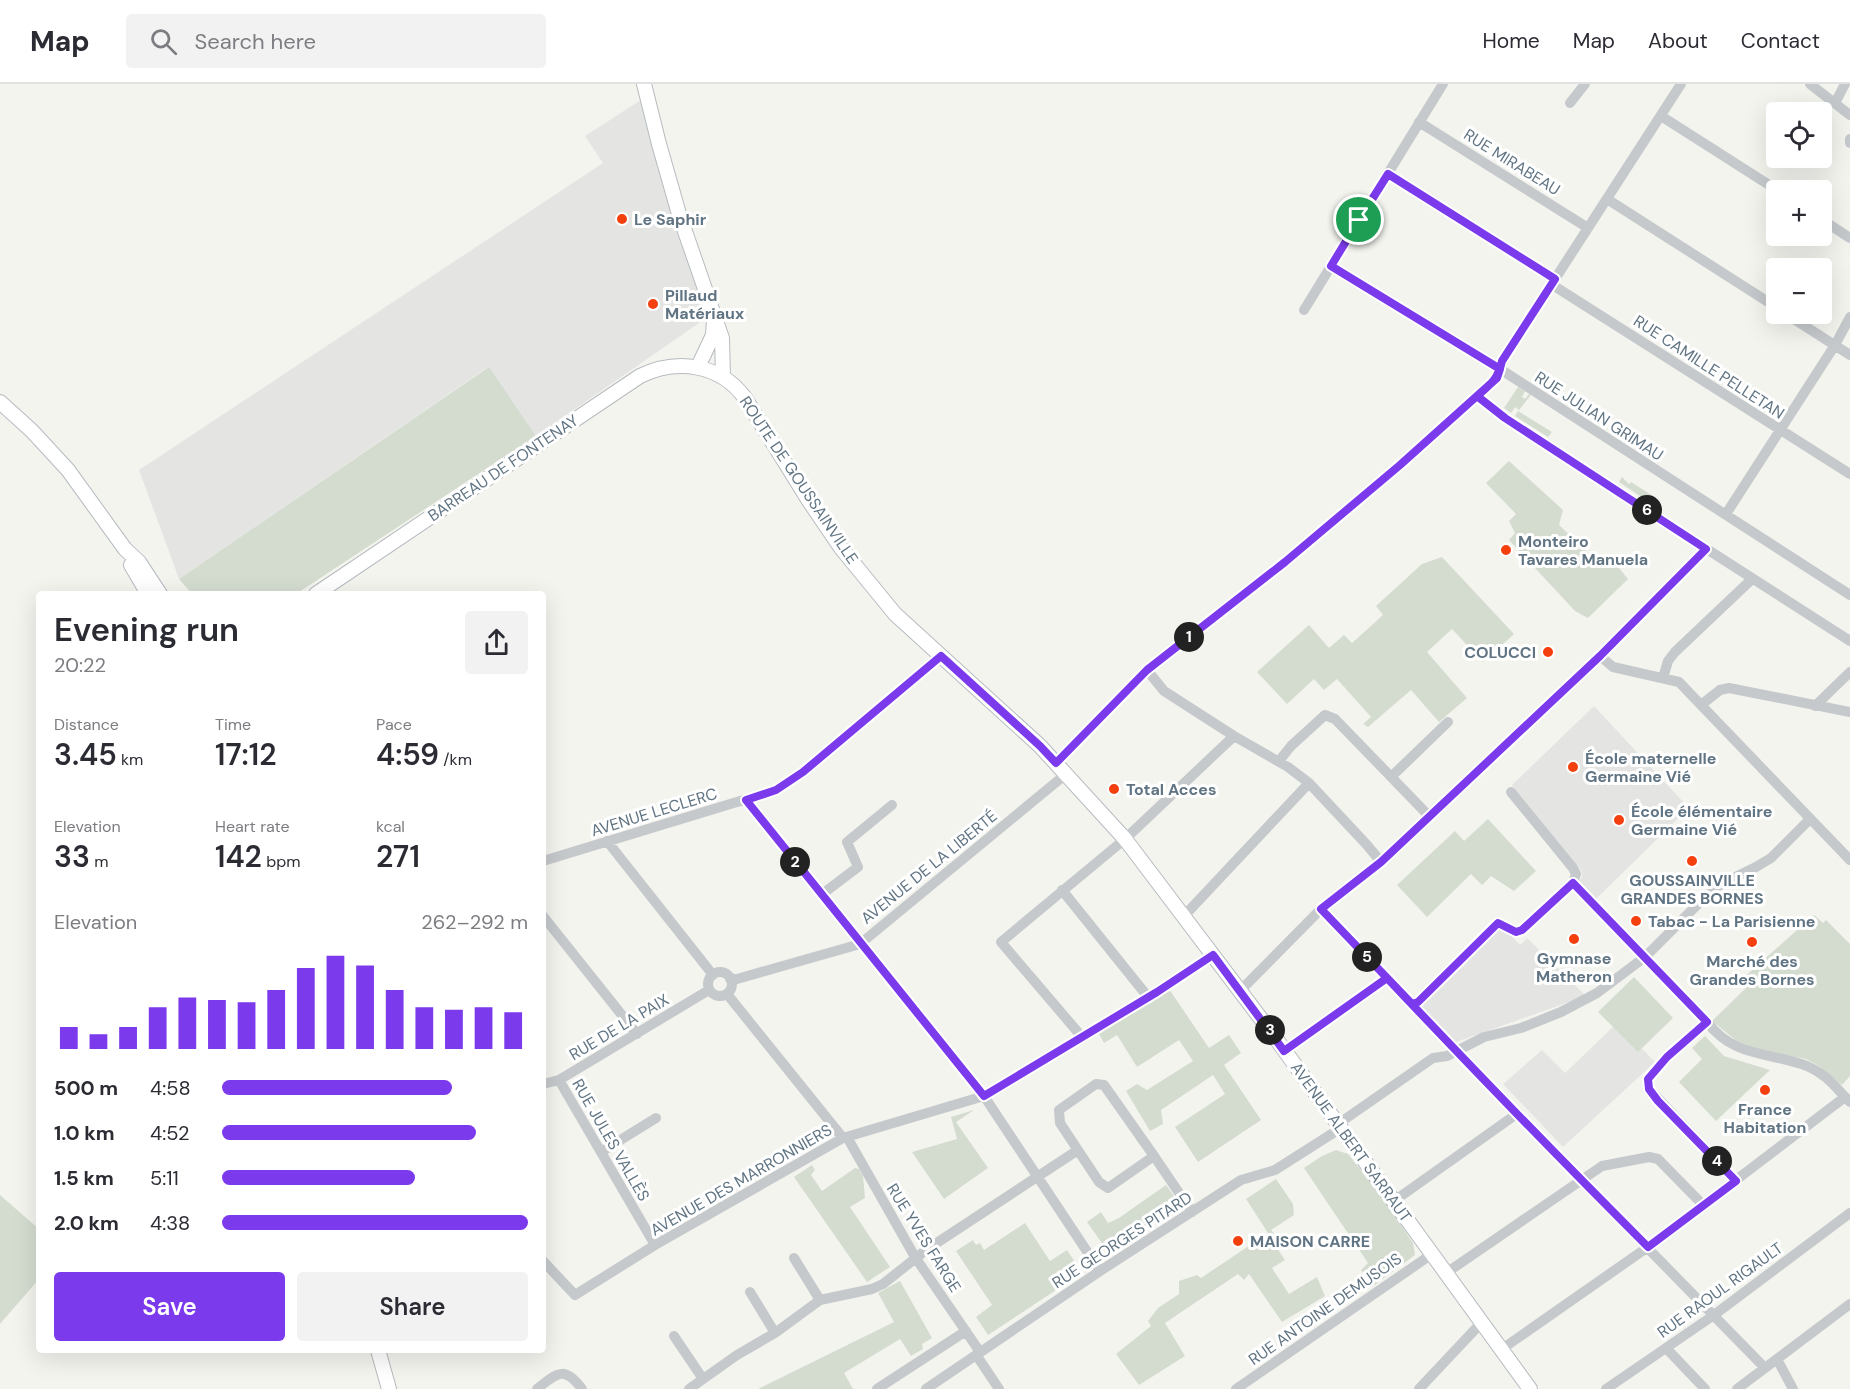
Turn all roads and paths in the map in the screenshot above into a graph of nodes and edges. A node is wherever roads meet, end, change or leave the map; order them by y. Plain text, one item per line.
1 (644, 84) edge
2 (1443, 84) edge
3 (1585, 84) edge
4 (1681, 84) edge
5 (1810, 84) edge
6 (1845, 84) edge
7 (1570, 103) dead end
8 (1834, 103) junction
9 (1850, 115) edge
10 (1661, 116) junction
11 (1419, 122) junction
12 (1388, 174) junction
13 (1766, 183) edge
14 (1606, 199) junction
15 (1832, 226) edge
16 (1588, 228) junction
17 (1850, 238) edge
18 (1331, 266) junction
19 (1553, 281) junction
20 (1766, 301) edge
21 (1304, 310) dead end
22 (715, 316) junction
23 (1850, 317) edge
24 (1801, 324) edge
25 (1835, 345) junction
26 (1850, 355) edge
27 (698, 367) junction
28 (1500, 369) junction
29 (723, 377) junction
30 (1477, 396) junction
31 (0, 402) edge
32 (1779, 430) junction
33 (1850, 474) edge
34 (1726, 514) junction
35 (125, 549) junction
36 (1706, 549) junction
37 (1752, 579) junction
38 (146, 591) edge
39 (158, 591) edge
40 (320, 591) edge
41 (1850, 595) edge
42 (895, 614) joint
43 (1850, 641) edge
44 (941, 656) junction
45 (1600, 656) junction
46 (1147, 670) junction
47 (1850, 672) edge
48 (1663, 678) junction
49 (1701, 705) junction
50 (1815, 706) junction
51 (1850, 712) edge
52 (1449, 722) dead end
53 (1234, 736) junction
54 (1279, 761) junction
55 (1056, 763) junction
56 (1066, 774) junction
57 (1391, 777) junction
58 (1309, 783) junction
59 (1511, 792) dead end
60 (746, 800) junction
61 (892, 805) dead end
62 (1429, 816) junction
63 (1809, 820) junction
64 (1125, 839) junction
65 (607, 841) junction
66 (1848, 853) edge
67 (546, 860) edge
68 (1381, 862) junction
69 (1573, 883) junction
70 (1062, 890) junction
71 (821, 895) junction
72 (1321, 909) junction
73 (1184, 916) junction
74 (546, 920) edge
75 (860, 944) junction
76 (1213, 955) junction
77 (1644, 957) junction
78 (713, 975) junction
79 (1387, 978) junction
80 (730, 979) junction
81 (709, 990) junction
82 (1240, 991) junction
83 (727, 994) junction
84 (1148, 997) junction
85 (1412, 1004) junction
86 (1707, 1022) junction
87 (637, 1034) junction
88 (1082, 1037) junction
89 (1284, 1051) junction
90 (1457, 1052) junction
91 (559, 1080) junction
92 (546, 1083) edge
93 (984, 1096) junction
94 (1848, 1099) edge
95 (1518, 1113) junction
96 (656, 1118) dead end
97 (1339, 1126) junction
98 (845, 1138) junction
99 (1078, 1150) junction
100 (601, 1152) junction
101 (1154, 1156) junction
102 (1037, 1176) junction
103 (1581, 1180) junction
104 (1736, 1181) junction
105 (1394, 1201) junction
106 (1704, 1206) junction
107 (1192, 1212) junction
108 (1850, 1213) edge
109 (655, 1245) junction
110 (1648, 1247) junction
111 (1432, 1254) junction
112 (915, 1257) junction
113 (794, 1258) dead end
114 (546, 1264) edge
115 (1100, 1272) junction
116 (1446, 1273) junction
117 (750, 1292) dead end
118 (820, 1300) junction
119 (1850, 1304) edge
120 (1714, 1315) junction
121 (1482, 1322) junction
122 (966, 1331) junction
123 (775, 1333) junction
124 (674, 1336) dead end
125 (1666, 1348) junction
126 (1502, 1349) junction
127 (379, 1353) edge
128 (979, 1354) junction
129 (1777, 1359) junction
130 (1765, 1368) junction
131 (703, 1379) junction
132 (389, 1389) edge
133 (537, 1389) edge
134 (582, 1389) edge
135 (689, 1389) edge
136 (877, 1389) edge
137 (927, 1389) edge
138 (999, 1389) edge
139 (1236, 1389) edge
140 (1419, 1389) edge
141 (1530, 1389) edge
142 (1606, 1389) edge
143 (1705, 1389) edge
144 (1737, 1389) edge
145 (1793, 1389) edge

1 - 22 street
2 - 11 street
3 - 7 street
4 - 10 street
5 - 8 street
6 - 8 street
8 - 9 street
10 - 13 street
10 - 14 street
11 - 12 street
11 - 16 street, RUE MIRABEAU
12 - 18 street
12 - 19 street, RUE CAMILLE PELLETAN
14 - 16 street
14 - 20 street
15 - 17 street
16 - 19 street
18 - 21 street
18 - 28 street, RUE JULIAN GRIMAU
19 - 28 street
19 - 32 street, RUE CAMILLE PELLETAN
22 - 27 street
22 - 29 street
23 - 25 street
24 - 25 street
25 - 26 street
25 - 32 street
27 - 29 street, ROUTE DE GOUSSAINVILLE
27 - 40 street, BARREAU DE FONTENAY
28 - 30 street
28 - 34 street, RUE JULIAN GRIMAU
29 - 42 street, ROUTE DE GOUSSAINVILLE
30 - 36 street
30 - 46 street
31 - 35 street
32 - 33 street, RUE CAMILLE PELLETAN
32 - 34 street
34 - 41 street, RUE JULIAN GRIMAU
35 - 38 street
35 - 39 street
36 - 37 street
36 - 45 street
37 - 43 street
37 - 48 street
42 - 44 street, AVENUE ALBERT SARRAUT
44 - 55 street, AVENUE ALBERT SARRAUT
44 - 60 street, AVENUE LECLERC
45 - 48 street
45 - 62 street
46 - 53 street
46 - 55 street
47 - 50 street
48 - 49 street
49 - 50 street
49 - 63 street
50 - 51 street
52 - 57 street
53 - 54 street
53 - 64 street
54 - 57 street
54 - 58 street
55 - 56 street, AVENUE ALBERT SARRAUT
56 - 64 street, AVENUE ALBERT SARRAUT
56 - 75 street, AVENUE DE LA LIBERTÉ
57 - 62 street
58 - 68 street
58 - 73 street
59 - 69 street
60 - 65 street, AVENUE LECLERC
60 - 71 street
61 - 71 street
62 - 68 street
63 - 66 street
63 - 77 street, RUE GEORGES PITARD
64 - 70 street
64 - 73 street, AVENUE ALBERT SARRAUT
65 - 67 street, AVENUE LECLERC
65 - 78 street
68 - 72 street
69 - 77 street
69 - 85 street
70 - 84 street
70 - 88 street
71 - 75 street
72 - 79 street
72 - 82 street
73 - 76 street, AVENUE ALBERT SARRAUT
74 - 87 street
75 - 80 street, AVENUE DE LA LIBERTÉ
75 - 93 street
76 - 82 street, AVENUE ALBERT SARRAUT
76 - 84 street, AVENUE DES MARRONNIERS
77 - 86 street
77 - 90 street, RUE GEORGES PITARD
78 - 80 street
78 - 81 street
79 - 85 street
79 - 89 street
80 - 83 street
81 - 83 street
81 - 87 street, RUE DE LA PAIX
82 - 89 street, AVENUE ALBERT SARRAUT
83 - 98 street, RUE YVES FARGE
84 - 88 street, AVENUE DES MARRONNIERS
85 - 90 street
86 - 94 street
86 - 104 street
87 - 91 street, RUE DE LA PAIX
88 - 93 street, AVENUE DES MARRONNIERS
89 - 97 street, AVENUE ALBERT SARRAUT
90 - 95 street
90 - 97 street, RUE GEORGES PITARD
91 - 92 street, RUE DE LA PAIX
91 - 100 street, RUE JULES VALLÈS
93 - 98 street, AVENUE DES MARRONNIERS
93 - 102 street
94 - 104 street
95 - 103 street
95 - 105 street
96 - 100 street
97 - 105 street, AVENUE ALBERT SARRAUT
97 - 107 street, RUE GEORGES PITARD
98 - 109 street, AVENUE DES MARRONNIERS
98 - 112 street, RUE YVES FARGE
99 - 101 street
99 - 101 street
99 - 102 street
100 - 109 street, RUE JULES VALLÈS
101 - 107 street
102 - 112 street
102 - 115 street
103 - 106 street
103 - 110 street
103 - 116 street
104 - 106 street
105 - 111 street, AVENUE ALBERT SARRAUT
106 - 110 street
107 - 115 street, RUE GEORGES PITARD
108 - 120 street, RUE RAOUL RIGAULT
109 - 114 street, AVENUE DES MARRONNIERS
110 - 120 street
110 - 126 street
111 - 116 street, AVENUE ALBERT SARRAUT
111 - 139 street, RUE ANTOINE DEMUSOIS
112 - 118 street
112 - 122 street, RUE YVES FARGE
113 - 118 street
115 - 128 street, RUE GEORGES PITARD
116 - 121 street, AVENUE ALBERT SARRAUT
117 - 123 street
118 - 123 street
119 - 129 street
120 - 125 street, RUE RAOUL RIGAULT
120 - 130 street
121 - 126 street, AVENUE ALBERT SARRAUT
121 - 140 street
122 - 128 street, RUE YVES FARGE
122 - 136 street
123 - 131 street
124 - 131 street
125 - 142 street, RUE RAOUL RIGAULT
125 - 143 street
126 - 141 street, AVENUE ALBERT SARRAUT
127 - 132 street
128 - 137 street, RUE GEORGES PITARD
128 - 138 street, RUE YVES FARGE
129 - 130 street
129 - 145 street
130 - 144 street
131 - 135 street
133 - 134 street

